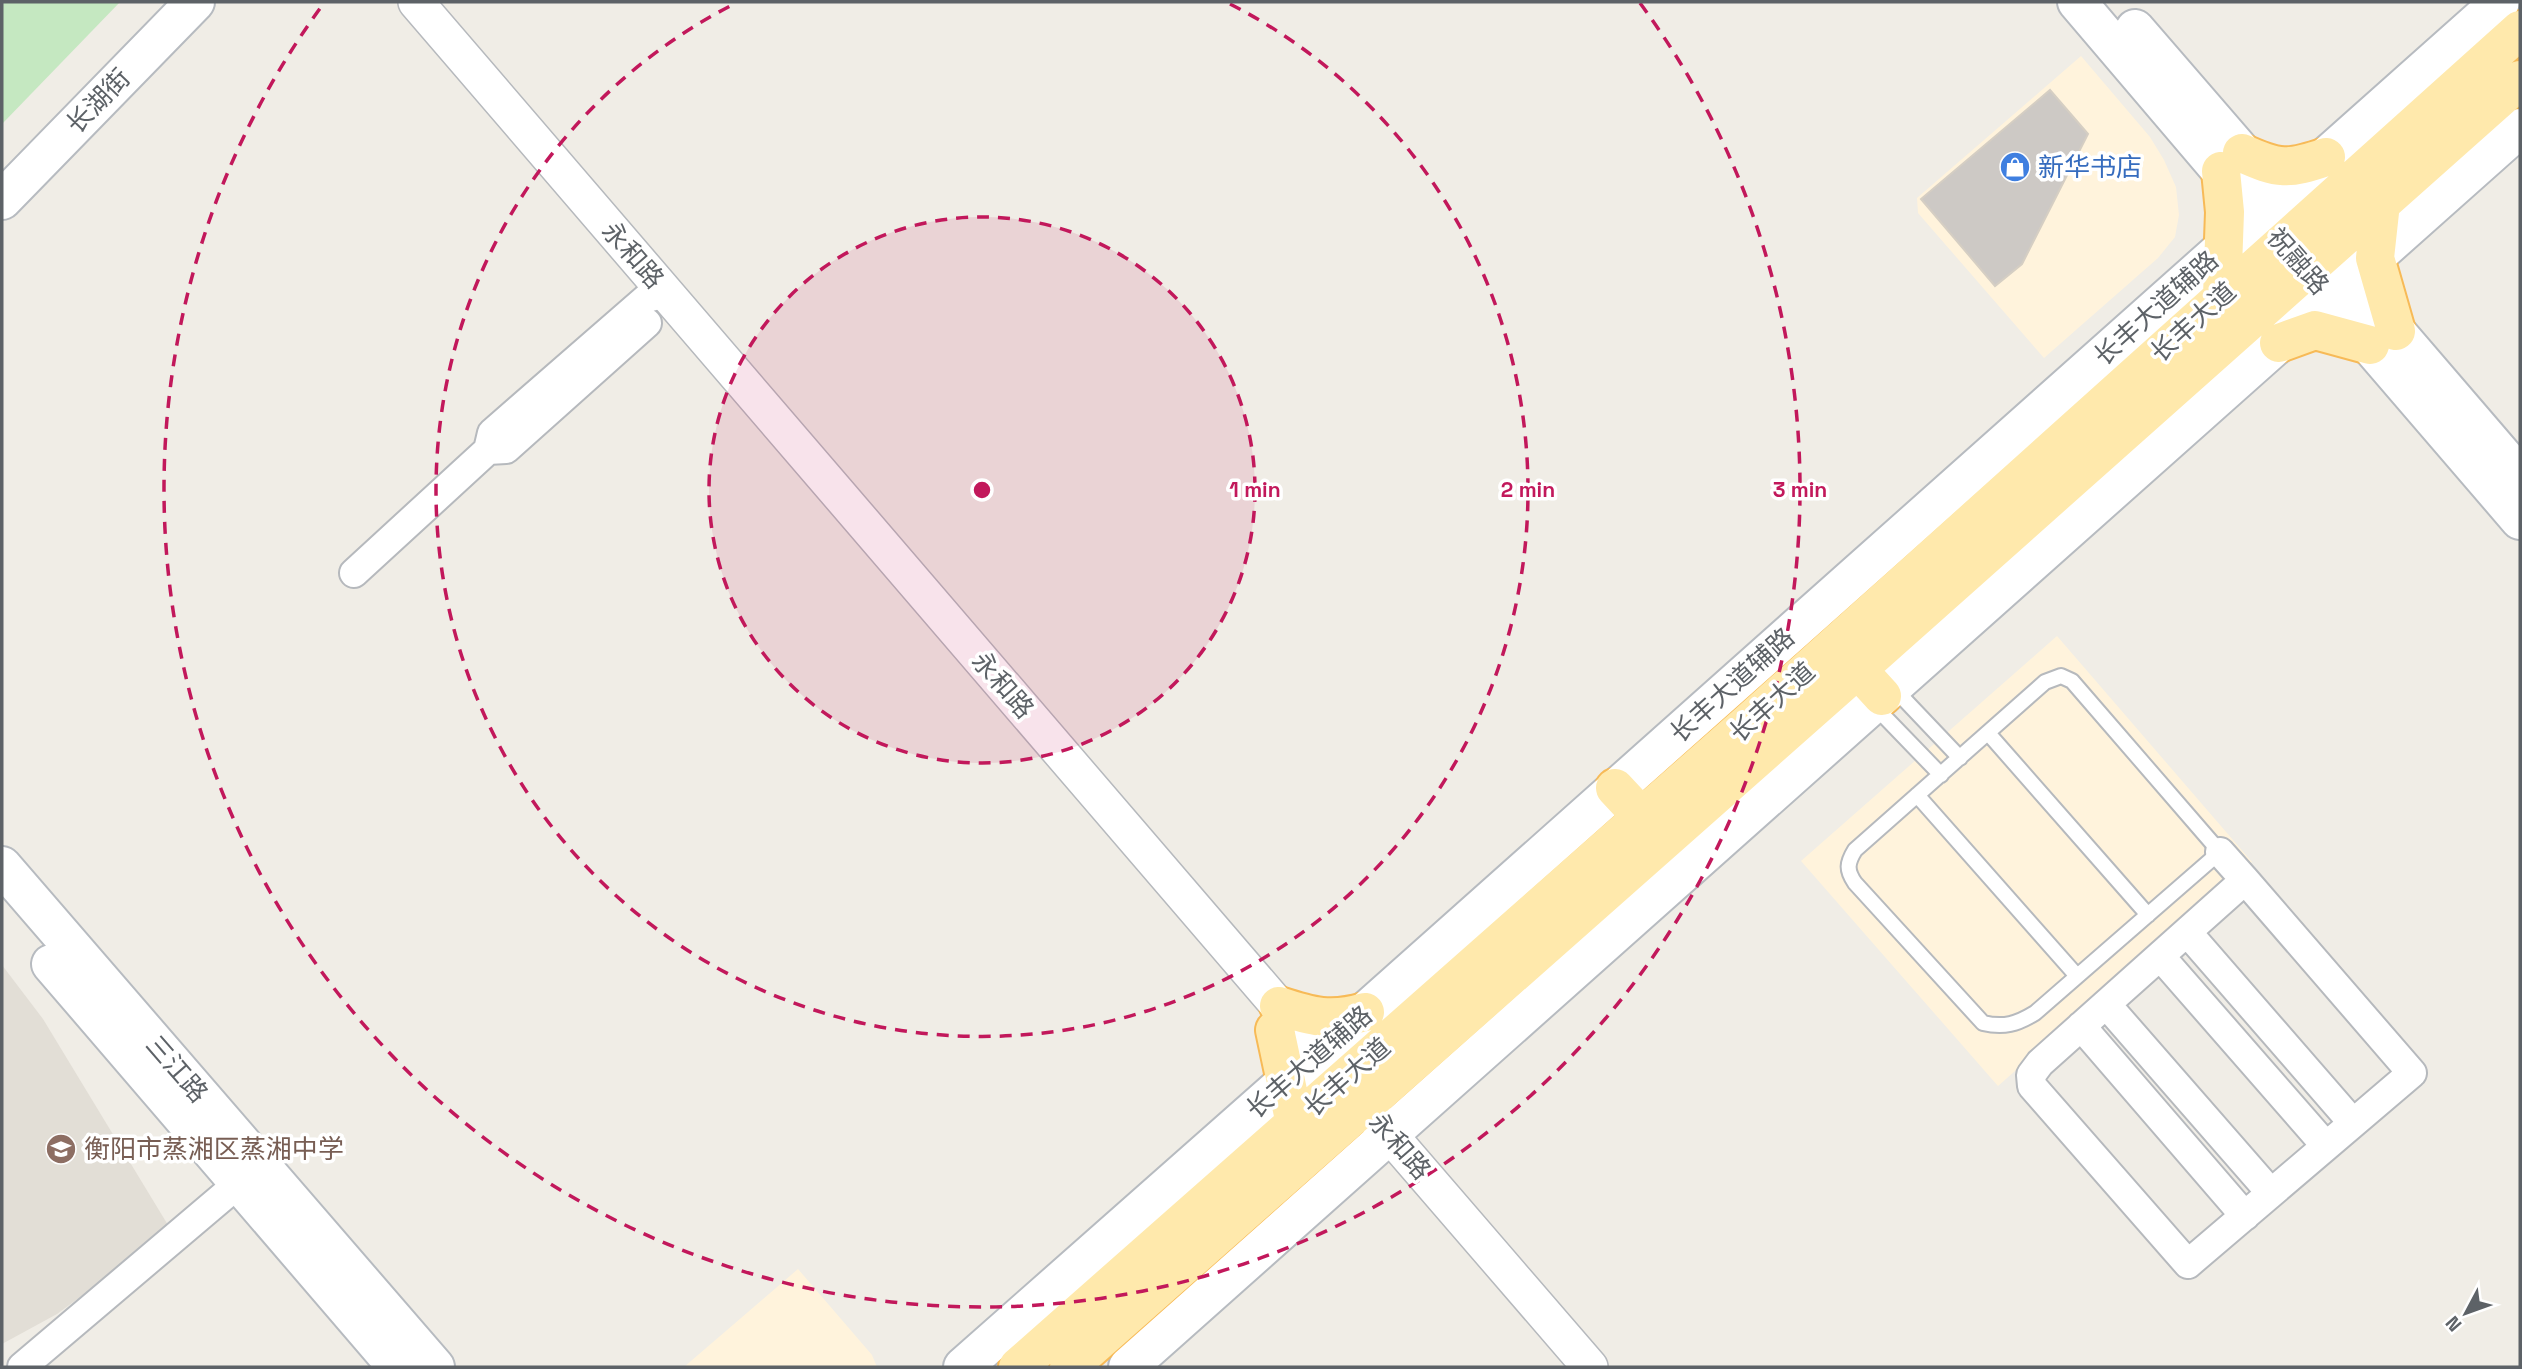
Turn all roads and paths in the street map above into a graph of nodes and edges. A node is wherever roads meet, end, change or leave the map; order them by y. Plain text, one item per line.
1 (170, 2) edge
2 (195, 2) edge
3 (392, 2) edge
4 (416, 2) edge
5 (2077, 2) edge
6 (2112, 2) edge
7 (2500, 2) edge
8 (2520, 30) edge
9 (2520, 80) edge
10 (2520, 128) edge
11 (2326, 157) junction
12 (2232, 162) junction
13 (2, 174) edge
14 (2, 200) edge
15 (2224, 248) junction
16 (2312, 248) junction
17 (2222, 296) junction
18 (657, 301) junction
19 (2383, 338) junction
20 (2278, 343) junction
21 (2520, 476) edge
22 (2520, 520) edge
23 (354, 573) dead end
24 (1858, 670) junction
25 (1988, 733) junction
26 (1960, 758) junction
27 (1941, 775) junction
28 (1615, 788) junction
29 (1917, 795) junction
30 (1642, 817) junction
31 (2220, 852) junction
32 (2, 866) edge
33 (2245, 880) junction
34 (2, 907) edge
35 (2148, 915) junction
36 (2187, 932) junction
37 (2160, 956) junction
38 (2077, 976) junction
39 (2106, 1004) junction
40 (1365, 1012) junction
41 (1277, 1018) junction
42 (2081, 1026) junction
43 (1328, 1085) junction
44 (2353, 1123) junction
45 (1383, 1141) junction
46 (2326, 1146) junction
47 (239, 1183) junction
48 (2271, 1193) junction
49 (2245, 1216) junction
50 (22, 1367) edge
51 (397, 1367) edge
52 (435, 1367) edge
53 (963, 1367) edge
54 (1018, 1367) edge
55 (1069, 1367) edge
56 (1128, 1367) edge
57 (1565, 1367) edge
58 (1590, 1367) edge

1 - 13 main road, 长湖街
2 - 14 main road, 长湖街
3 - 18 street, 永和路
4 - 18 street, 永和路
5 - 12 main road, 祝融路
6 - 12 main road, 祝融路
7 - 11 main road, 长丰大道辅路
8 - 16 main road, 长丰大道
9 - 16 main road, 长丰大道
10 - 16 main road, 长丰大道辅路
11 - 12 main road
11 - 16 main road, 长丰大道辅路
12 - 15 main road
12 - 16 main road, 祝融路
15 - 16 main road, 长丰大道辅路
15 - 17 main road
15 - 28 main road, 长丰大道辅路
16 - 17 main road, 长丰大道
16 - 19 main road, 祝融路
16 - 19 main road
16 - 20 main road, 长丰大道辅路
16 - 24 main road, 长丰大道
17 - 24 main road, 长丰大道
18 - 23 street
18 - 41 street, 永和路
19 - 20 main road
19 - 21 main road, 祝融路
19 - 22 main road, 祝融路
20 - 24 main road, 长丰大道辅路
24 - 26 lane
24 - 27 lane
24 - 30 main road, 长丰大道
24 - 43 main road, 长丰大道
24 - 45 main road, 长丰大道辅路
25 - 26 lane
25 - 31 lane
25 - 35 lane
26 - 27 lane
27 - 29 lane
28 - 30 main road
28 - 40 main road, 长丰大道辅路
29 - 38 lane
29 - 38 lane
30 - 43 main road, 长丰大道
31 - 33 street
31 - 35 lane
32 - 52 main road, 三江路
33 - 36 street
33 - 44 street
34 - 47 main road, 三江路
35 - 38 lane
36 - 37 street
36 - 44 street
37 - 39 street
37 - 46 street
39 - 42 street
39 - 48 street
40 - 41 main road
40 - 43 main road, 长丰大道辅路
41 - 43 main road
42 - 49 street
42 - 49 street
43 - 45 street, 永和路
43 - 53 main road, 长丰大道辅路
43 - 54 main road, 长丰大道
43 - 55 main road, 长丰大道
44 - 46 street
45 - 56 main road, 长丰大道辅路
45 - 57 street, 永和路
45 - 58 street, 永和路
46 - 48 street
47 - 50 street
47 - 51 main road, 三江路
48 - 49 street

